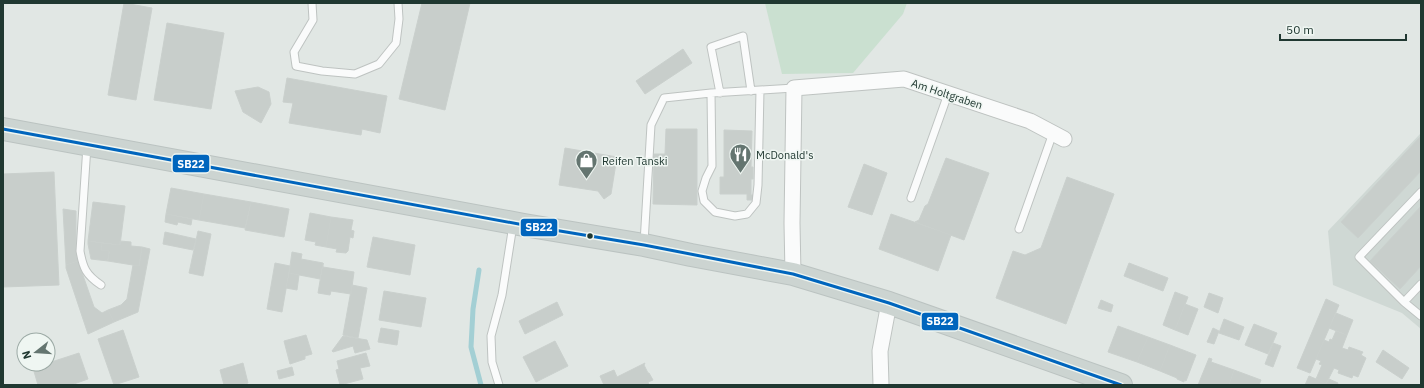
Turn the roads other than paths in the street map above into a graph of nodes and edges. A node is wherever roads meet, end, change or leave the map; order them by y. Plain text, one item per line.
1 (312, 3) edge
2 (398, 3) edge
3 (794, 88) junction
4 (760, 90) junction
5 (751, 91) junction
6 (711, 93) junction
7 (720, 93) junction
8 (948, 94) junction
9 (3, 129) edge
10 (1058, 136) joint
11 (87, 144) junction
12 (1421, 192) edge
13 (911, 198) dead end
14 (513, 223) junction
15 (1019, 229) dead end
16 (644, 245) junction
17 (793, 274) junction
18 (101, 284) dead end
19 (1421, 284) edge
20 (1404, 302) junction
21 (889, 303) junction
22 (1421, 316) edge
23 (499, 385) edge
24 (881, 385) edge
25 (1121, 385) edge

1 - 2 lane
3 - 4 lane
3 - 8 street, Am Holtgraben
3 - 17 street
4 - 5 lane
4 - 6 lane
5 - 7 lane
5 - 7 lane
6 - 7 lane
6 - 16 lane
8 - 10 street, Am Holtgraben
8 - 13 lane
9 - 11 main road
10 - 15 lane
11 - 14 main road
11 - 18 lane
12 - 20 lane
14 - 16 main road
14 - 23 lane
16 - 17 main road
17 - 21 main road
19 - 20 lane
20 - 22 lane
21 - 24 street
21 - 25 main road

